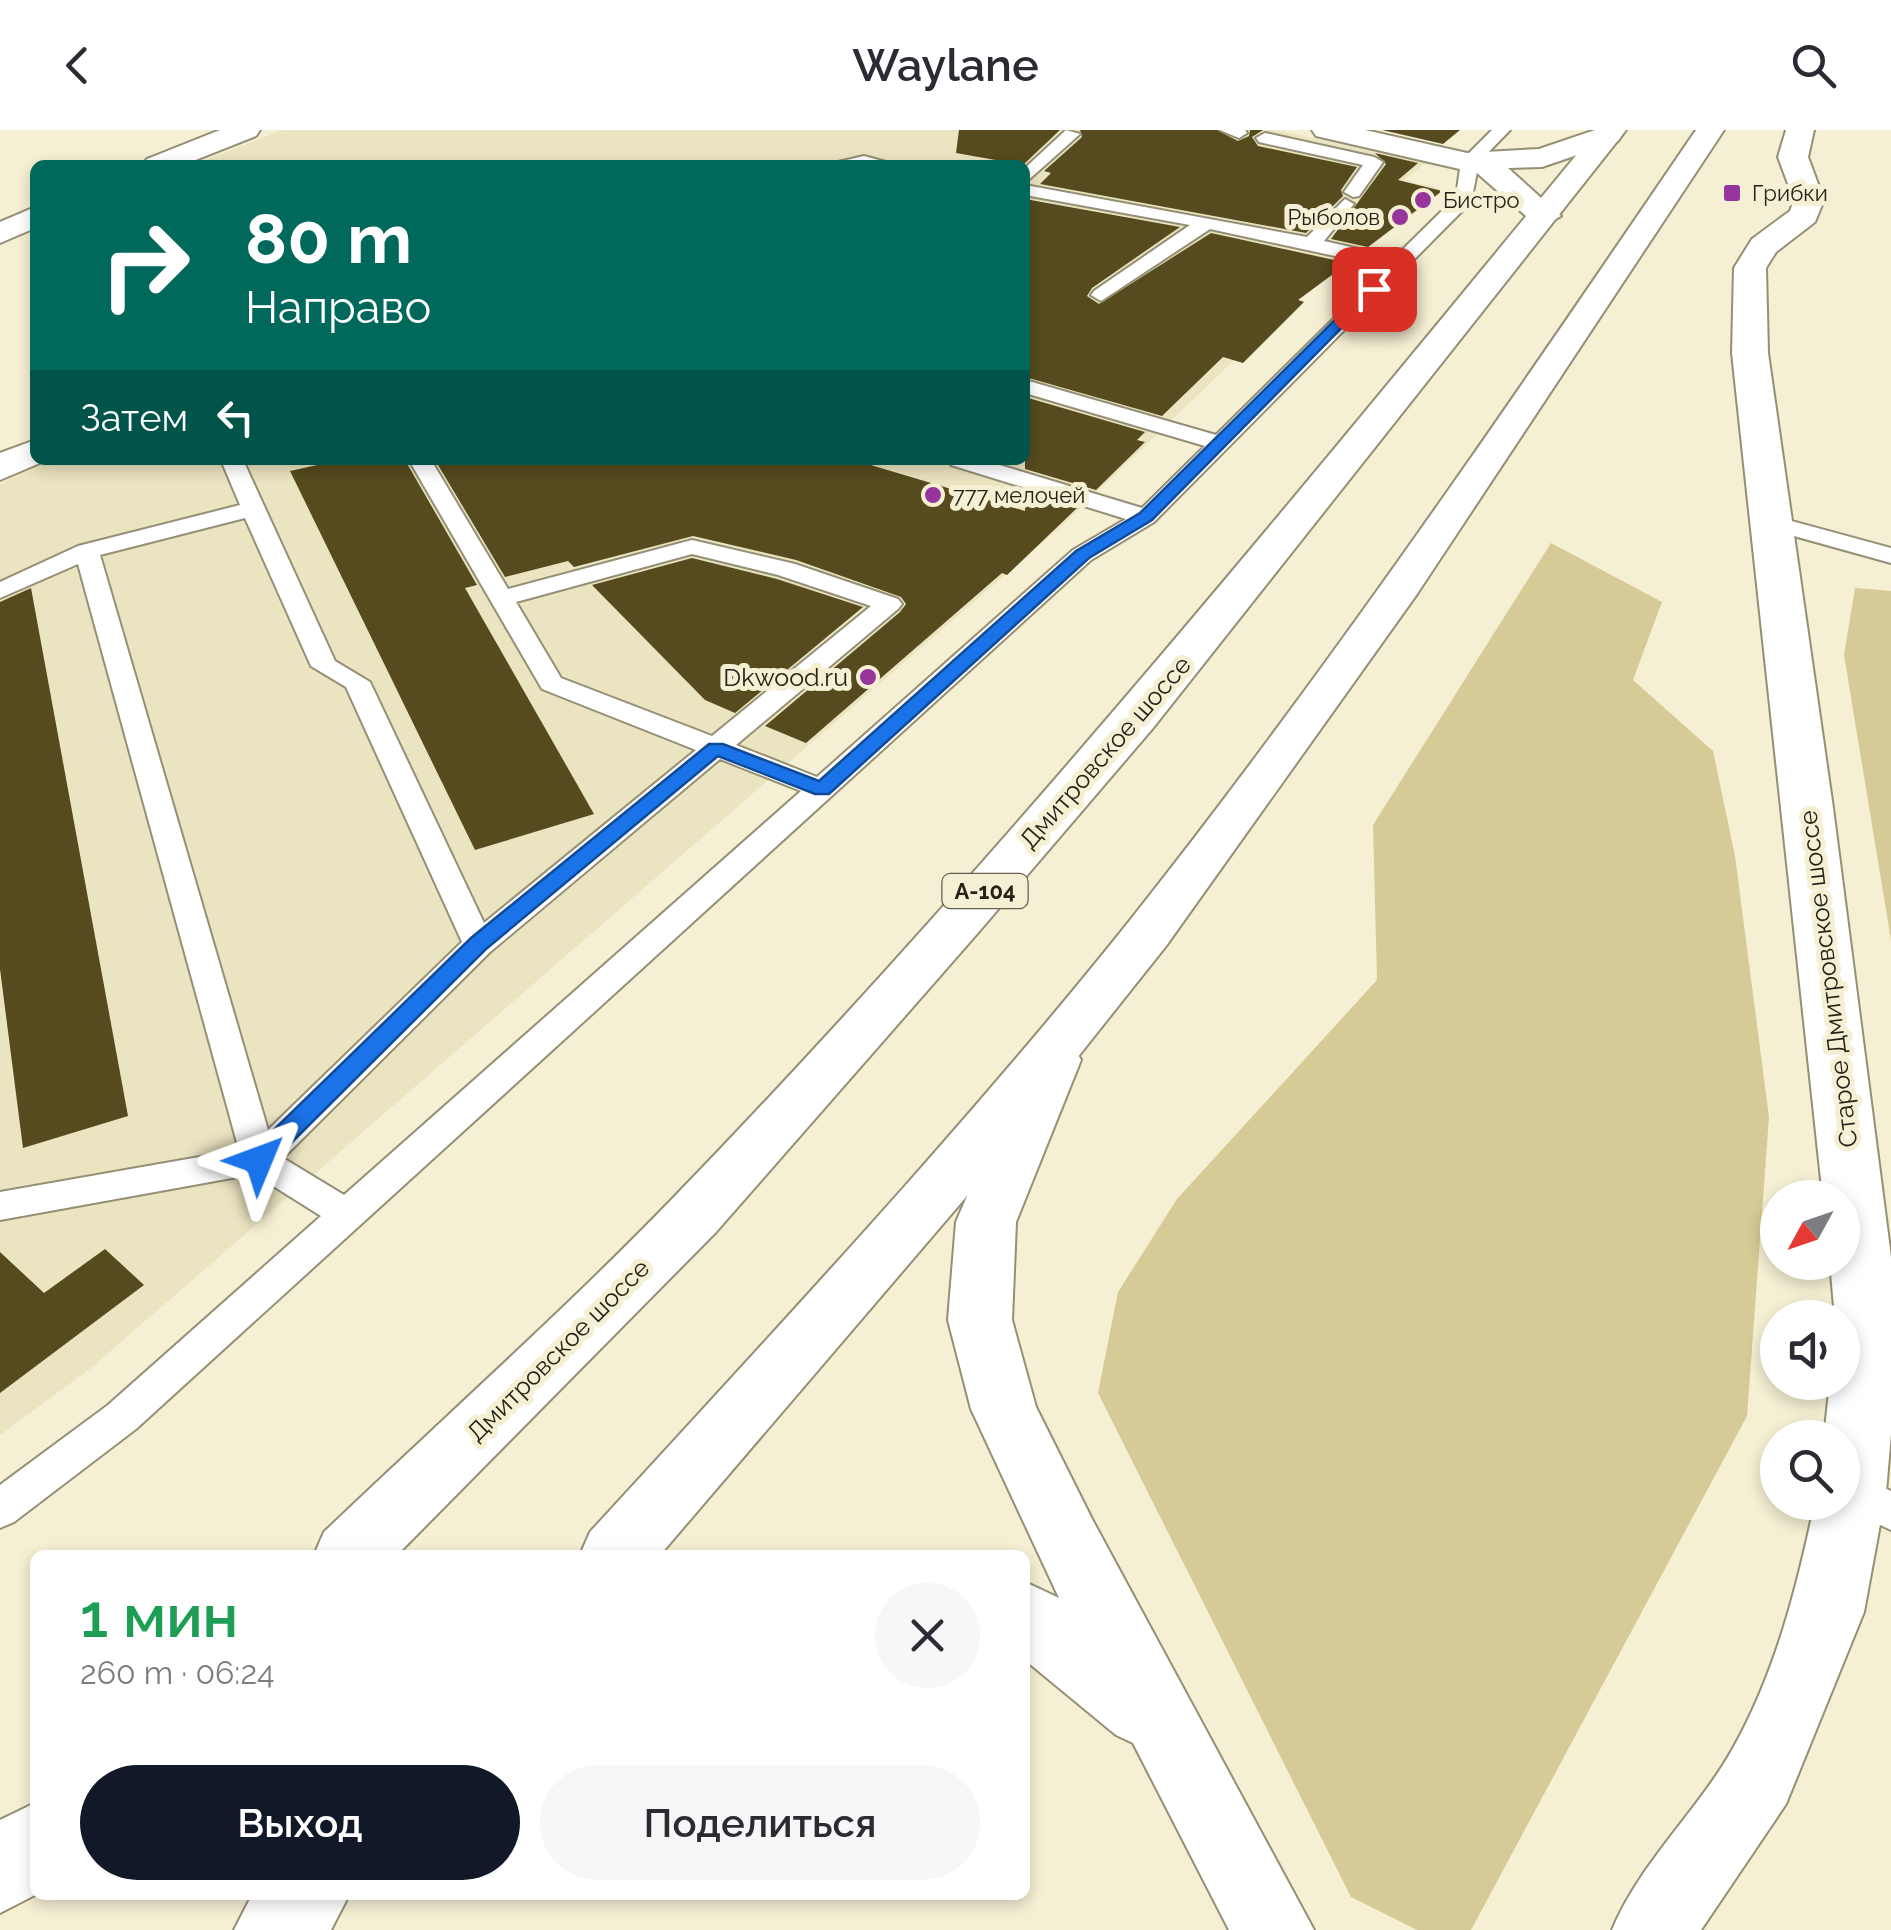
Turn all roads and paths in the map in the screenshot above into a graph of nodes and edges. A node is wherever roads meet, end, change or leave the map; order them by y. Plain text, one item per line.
1 (246, 130) edge
2 (1326, 130) edge
3 (1502, 130) edge
4 (1710, 130) edge
5 (1800, 130) edge
6 (1610, 132) edge
7 (1072, 134) dead end
8 (1265, 138) dead end
9 (169, 160) edge
10 (1470, 161) junction
11 (1030, 173) edge
12 (1030, 191) edge
13 (1545, 216) junction
14 (30, 219) edge
15 (1207, 222) junction
16 (0, 234) edge
17 (1312, 243) junction
18 (1399, 264) junction
19 (1101, 295) dead end
20 (1030, 387) edge
21 (1220, 443) junction
22 (30, 453) edge
23 (234, 465) edge
24 (423, 465) edge
25 (975, 465) edge
26 (0, 468) edge
27 (253, 509) junction
28 (1146, 517) junction
29 (1772, 523) junction
30 (87, 551) junction
31 (1891, 556) edge
32 (0, 591) edge
33 (501, 598) junction
34 (716, 748) junction
35 (822, 789) junction
36 (479, 944) junction
37 (1061, 1042) junction
38 (259, 1160) junction
39 (0, 1206) edge
40 (346, 1216) junction
41 (1871, 1502) edge
42 (0, 1509) edge
43 (354, 1550) edge
44 (620, 1550) edge
45 (1030, 1621) edge
46 (1174, 1738) junction
47 (30, 1846) edge
48 (0, 1873) edge
49 (305, 1900) edge
50 (275, 1930) edge
51 (1273, 1930) edge
52 (1653, 1930) edge

1 - 9 main road
2 - 10 main road
3 - 10 lane
4 - 37 main road
5 - 29 main road, Старое Дмитровское шоссе
6 - 10 main road
6 - 13 main road, Дмитровское шоссе / А-104
7 - 11 lane
8 - 17 lane
10 - 13 main road
10 - 18 lane
12 - 15 lane
13 - 43 main road, Дмитровское шоссе / А-104
14 - 16 main road
15 - 17 lane
15 - 19 lane
17 - 18 lane
18 - 21 lane
20 - 21 lane
21 - 28 lane
22 - 26 main road
23 - 27 lane
24 - 33 lane
25 - 28 lane
27 - 30 lane
27 - 36 lane
28 - 35 lane
29 - 31 lane
29 - 41 main road, Старое Дмитровское шоссе
30 - 32 lane
30 - 38 lane
33 - 34 lane
33 - 34 lane
34 - 35 lane
34 - 36 lane
35 - 40 lane
36 - 38 lane
37 - 44 main road
37 - 46 main road
38 - 39 lane
38 - 40 lane
40 - 42 lane
41 - 52 main road, Старое Дмитровское шоссе
45 - 46 main road
46 - 51 main road
47 - 48 main road
49 - 50 main road

